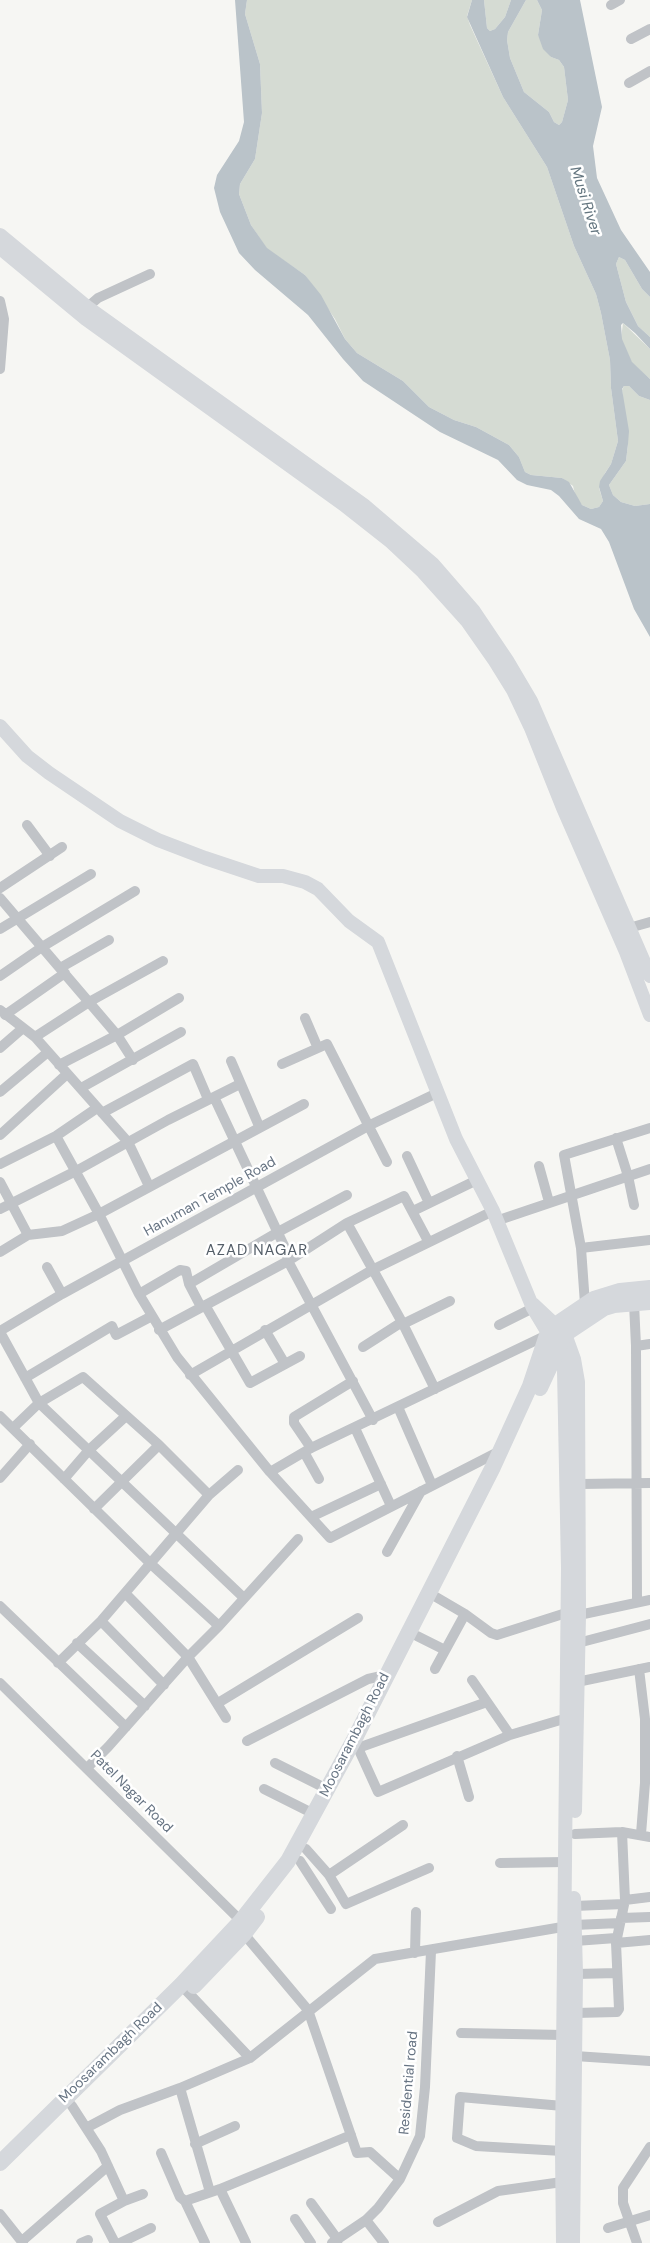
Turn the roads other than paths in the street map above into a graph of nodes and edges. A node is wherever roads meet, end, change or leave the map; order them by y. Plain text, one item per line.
1 (650, 29) edge
2 (631, 39) dead end
3 (650, 71) edge
4 (629, 83) dead end
5 (0, 235) edge
6 (0, 248) edge
7 (150, 274) dead end
8 (0, 301) edge
9 (84, 310) junction
10 (0, 370) edge
11 (0, 726) edge
12 (27, 825) dead end
13 (62, 848) dead end
14 (50, 856) junction
15 (91, 874) dead end
16 (0, 888) edge
17 (135, 891) dead end
18 (0, 898) edge
19 (17, 918) junction
20 (650, 922) edge
21 (629, 928) junction
22 (0, 929) edge
23 (108, 940) dead end
24 (42, 947) junction
25 (163, 961) dead end
26 (63, 970) junction
27 (0, 976) edge
28 (650, 976) edge
29 (179, 998) dead end
30 (89, 1002) junction
31 (3, 1012) edge
32 (650, 1015) edge
33 (306, 1018) dead end
34 (23, 1028) junction
35 (181, 1032) dead end
36 (117, 1036) junction
37 (35, 1037) junction
38 (317, 1046) junction
39 (0, 1048) edge
40 (48, 1052) junction
41 (133, 1060) junction
42 (231, 1061) dead end
43 (282, 1064) dead end
44 (59, 1065) junction
45 (68, 1074) junction
46 (240, 1084) junction
47 (81, 1088) junction
48 (0, 1092) edge
49 (437, 1093) junction
50 (211, 1098) junction
51 (304, 1104) dead end
52 (100, 1111) junction
53 (259, 1126) junction
54 (368, 1126) junction
55 (650, 1128) edge
56 (0, 1135) edge
57 (56, 1136) junction
58 (616, 1138) junction
59 (235, 1139) junction
60 (128, 1142) junction
61 (406, 1156) dead end
62 (387, 1162) dead end
63 (0, 1164) edge
64 (539, 1166) dead end
65 (650, 1169) edge
66 (76, 1171) junction
67 (628, 1176) junction
68 (477, 1180) junction
69 (0, 1182) edge
70 (149, 1186) junction
71 (256, 1189) junction
72 (573, 1194) junction
73 (347, 1195) dead end
74 (550, 1202) junction
75 (11, 1203) junction
76 (429, 1204) junction
77 (634, 1205) dead end
78 (0, 1209) edge
79 (413, 1211) junction
80 (99, 1214) junction
81 (494, 1216) junction
82 (347, 1223) junction
83 (278, 1232) junction
84 (36, 1237) junction
85 (650, 1240) edge
86 (428, 1241) junction
87 (582, 1248) junction
88 (0, 1252) edge
89 (123, 1260) junction
90 (288, 1261) junction
91 (47, 1267) dead end
92 (372, 1270) junction
93 (190, 1284) junction
94 (650, 1288) edge
95 (62, 1294) junction
96 (139, 1294) junction
97 (450, 1301) dead end
98 (642, 1303) edge
99 (585, 1304) junction
100 (203, 1306) junction
101 (312, 1306) junction
102 (533, 1306) junction
103 (152, 1316) junction
104 (402, 1324) junction
105 (499, 1325) dead end
106 (160, 1330) junction
107 (265, 1330) junction
108 (556, 1331) junction
109 (0, 1332) edge
110 (650, 1344) edge
111 (363, 1346) dead end
112 (636, 1346) junction
113 (557, 1348) junction
114 (232, 1350) junction
115 (300, 1356) dead end
116 (285, 1364) junction
117 (190, 1375) junction
118 (25, 1378) junction
119 (352, 1381) junction
120 (435, 1389) junction
121 (39, 1404) junction
122 (398, 1407) junction
123 (0, 1416) edge
124 (126, 1416) junction
125 (373, 1420) junction
126 (13, 1428) junction
127 (355, 1428) junction
128 (30, 1444) junction
129 (159, 1445) junction
130 (89, 1450) junction
131 (307, 1450) junction
132 (500, 1451) junction
133 (238, 1470) dead end
134 (270, 1472) junction
135 (0, 1478) edge
136 (64, 1479) junction
137 (319, 1479) dead end
138 (122, 1482) junction
139 (635, 1482) junction
140 (650, 1483) edge
141 (381, 1484) junction
142 (580, 1484) junction
143 (432, 1485) junction
144 (421, 1490) junction
145 (209, 1496) junction
146 (391, 1506) junction
147 (94, 1509) junction
148 (311, 1517) junction
149 (177, 1535) junction
150 (298, 1539) dead end
151 (387, 1552) dead end
152 (152, 1565) junction
153 (125, 1593) junction
154 (436, 1597) junction
155 (244, 1598) junction
156 (650, 1600) edge
157 (637, 1602) junction
158 (1, 1608) edge
159 (465, 1614) junction
160 (573, 1614) junction
161 (358, 1618) dead end
162 (101, 1621) junction
163 (650, 1624) edge
164 (218, 1626) junction
165 (417, 1636) junction
166 (77, 1643) junction
167 (578, 1643) junction
168 (444, 1650) junction
169 (188, 1657) junction
170 (58, 1663) junction
171 (650, 1667) edge
172 (435, 1669) dead end
173 (639, 1669) junction
174 (386, 1675) junction
175 (472, 1680) dead end
176 (577, 1682) junction
177 (0, 1683) edge
178 (164, 1684) junction
179 (487, 1702) junction
180 (218, 1703) junction
181 (145, 1706) junction
182 (226, 1718) dead end
183 (567, 1718) junction
184 (126, 1727) junction
185 (510, 1735) junction
186 (247, 1742) dead end
187 (358, 1748) junction
188 (457, 1756) junction
189 (275, 1764) dead end
190 (87, 1768) junction
191 (648, 1783) edge
192 (264, 1789) dead end
193 (327, 1789) junction
194 (468, 1797) dead end
195 (314, 1814) junction
196 (404, 1825) dead end
197 (622, 1832) junction
198 (574, 1834) junction
199 (646, 1836) edge
200 (303, 1855) junction
201 (565, 1862) junction
202 (500, 1863) dead end
203 (428, 1868) dead end
204 (329, 1875) junction
205 (650, 1897) edge
206 (625, 1902) junction
207 (574, 1906) junction
208 (331, 1909) dead end
209 (416, 1912) dead end
210 (650, 1917) edge
211 (620, 1920) junction
212 (569, 1927) junction
213 (244, 1928) junction
214 (650, 1940) edge
215 (575, 1941) junction
216 (616, 1941) junction
217 (431, 1951) junction
218 (415, 1952) junction
219 (617, 1973) junction
220 (576, 1974) junction
221 (185, 1989) junction
222 (308, 2010) junction
223 (575, 2013) junction
224 (461, 2033) dead end
225 (564, 2035) junction
226 (575, 2056) junction
227 (250, 2058) junction
228 (650, 2060) edge
229 (180, 2088) junction
230 (69, 2102) junction
231 (563, 2106) junction
232 (235, 2126) dead end
233 (86, 2128) junction
234 (351, 2135) junction
235 (195, 2144) junction
236 (650, 2147) edge
237 (562, 2151) junction
238 (161, 2153) dead end
239 (0, 2163) edge
240 (108, 2166) junction
241 (0, 2176) edge
242 (400, 2179) junction
243 (562, 2182) junction
244 (220, 2189) junction
245 (210, 2192) junction
246 (143, 2194) dead end
247 (184, 2200) junction
248 (124, 2201) junction
249 (311, 2203) dead end
250 (650, 2215) edge
251 (295, 2219) dead end
252 (366, 2220) junction
253 (2, 2221) edge
254 (630, 2221) junction
255 (438, 2222) dead end
256 (150, 2228) dead end
257 (608, 2228) dead end
258 (23, 2242) edge
259 (335, 2242) edge
260 (115, 2243) edge
261 (120, 2243) edge
262 (205, 2243) edge
263 (246, 2243) edge
264 (312, 2243) edge
265 (384, 2243) edge
266 (563, 2243) edge
267 (573, 2243) edge
268 (637, 2243) edge

1 - 2 street
3 - 4 street
5 - 9 street
6 - 9 street
7 - 9 street
8 - 10 street
9 - 21 street
9 - 32 street
11 - 49 street
12 - 14 street
13 - 14 street
14 - 16 street
15 - 19 street
17 - 24 street
18 - 19 street
19 - 22 street
19 - 24 street
20 - 21 street
21 - 28 street
23 - 26 street
24 - 26 street
24 - 27 street
25 - 30 street
26 - 30 street
26 - 31 street
29 - 36 street
30 - 36 street
30 - 37 street
31 - 34 street
33 - 38 street
34 - 37 street
34 - 39 street
35 - 41 street
36 - 41 street
36 - 44 street
37 - 40 street
38 - 43 street
38 - 54 street
40 - 44 street
40 - 48 street
41 - 47 street
42 - 46 street
44 - 45 street
45 - 47 street
45 - 56 street
46 - 50 street
46 - 53 street
47 - 52 street
49 - 54 street, Hanuman Temple Road
49 - 68 street
50 - 52 street
50 - 59 street
50 - 60 street
51 - 53 street
52 - 57 street
52 - 60 street
53 - 59 street
54 - 62 street
54 - 71 street, Hanuman Temple Road
55 - 58 street
57 - 63 street
57 - 66 street
58 - 67 street
58 - 72 street
59 - 70 street
59 - 71 street
60 - 66 street
60 - 70 street
61 - 76 street
64 - 74 street
65 - 67 street
66 - 75 street
66 - 80 street
67 - 72 street
67 - 77 street
68 - 76 street
68 - 81 street
69 - 75 street
70 - 80 street
71 - 83 street
71 - 89 street, Hanuman Temple Road
72 - 74 street
72 - 87 street
73 - 83 street
74 - 81 street
75 - 78 street
75 - 84 street
76 - 79 street
79 - 82 street
79 - 86 street
80 - 84 street
80 - 89 street
81 - 86 street
81 - 102 street
82 - 90 street
82 - 92 street
83 - 90 street
83 - 93 street
84 - 88 street
85 - 87 street
86 - 92 street
87 - 99 street
89 - 95 street, Hanuman Temple Road
89 - 96 street
90 - 100 street
90 - 101 street
91 - 95 street
92 - 101 street
92 - 104 street
93 - 96 street
93 - 100 street
94 - 99 main road
95 - 109 street, Hanuman Temple Road
96 - 103 street
97 - 104 street
98 - 108 main road
98 - 112 street
99 - 108 main road
100 - 106 street
100 - 114 street
101 - 107 street
101 - 119 street
102 - 105 street
102 - 108 street
103 - 106 street
103 - 118 street
104 - 111 street
104 - 120 street
106 - 117 street
107 - 114 street
107 - 116 street
108 - 113 main road, Moosarambagh Road
108 - 120 street
108 - 132 main road, Moosarambagh Road
108 - 142 street
109 - 118 street
110 - 112 street
112 - 139 street
113 - 154 main road, Moosarambagh Road
113 - 160 street
114 - 116 street
114 - 117 street
115 - 116 street
117 - 134 street
118 - 121 street
119 - 125 street
119 - 131 street
120 - 122 street
121 - 124 street
121 - 126 street
121 - 130 street
122 - 125 street
122 - 143 street
123 - 126 street
124 - 129 street
124 - 130 street
125 - 127 street
126 - 128 street
127 - 131 street
127 - 141 street
128 - 135 street
128 - 136 street
129 - 138 street
129 - 145 street
130 - 136 street
130 - 138 street
131 - 134 street
131 - 137 street
132 - 143 street
132 - 174 main road, Moosarambagh Road
133 - 145 street
134 - 148 street
136 - 147 street
138 - 147 street
138 - 149 street
139 - 140 street
139 - 142 street
139 - 157 street
141 - 146 street
141 - 148 street
142 - 160 street
143 - 144 street
144 - 146 street
144 - 151 street
145 - 149 street
146 - 148 street
147 - 152 street
149 - 152 street
149 - 155 street
150 - 155 street
152 - 153 street
152 - 164 street
153 - 162 street
153 - 169 street
154 - 159 street
154 - 165 main road, Moosarambagh Road
155 - 164 street
156 - 157 street
157 - 160 street
158 - 170 street
159 - 160 street
159 - 168 street
160 - 167 street
160 - 183 street
161 - 180 street
162 - 166 street
162 - 178 street
163 - 167 street
164 - 169 street
165 - 168 street
165 - 187 main road, Moosarambagh Road
166 - 170 street
166 - 181 street
167 - 176 street
168 - 172 street
169 - 178 street
169 - 180 street
170 - 184 street
171 - 173 street
173 - 176 street
173 - 191 street
174 - 186 street
174 - 193 main road, Moosarambagh Road
175 - 179 street
176 - 198 street
177 - 190 street, Patel Nagar Road
178 - 181 street
179 - 185 street
179 - 187 street
180 - 182 street
181 - 184 street
183 - 185 street
183 - 201 street
184 - 190 street
185 - 188 street
187 - 188 street
187 - 200 main road, Moosarambagh Road
188 - 194 street
189 - 193 street
190 - 213 street, Patel Nagar Road
191 - 199 street
192 - 195 street
193 - 195 main road, Moosarambagh Road
195 - 213 main road, Moosarambagh Road
196 - 204 street
197 - 198 street
197 - 199 street
197 - 206 street
198 - 207 street
200 - 204 street
200 - 208 street
200 - 213 main road, Moosarambagh Road
201 - 202 street
201 - 212 street
203 - 204 street
205 - 206 street
206 - 207 street
206 - 211 street
207 - 212 street
209 - 218 street
210 - 211 street
211 - 212 street
211 - 216 street
212 - 215 street
212 - 217 street
212 - 225 street
213 - 221 main road, Moosarambagh Road
213 - 222 street, Patel Nagar Road
214 - 216 street
215 - 216 street
215 - 220 street
216 - 219 street
217 - 218 street
217 - 242 street, Residential road
218 - 222 street
219 - 220 street
219 - 223 street
220 - 223 street
221 - 227 street
221 - 230 main road, Moosarambagh Road
222 - 227 street
222 - 234 street
223 - 226 street
224 - 225 street
225 - 231 street
226 - 228 street
226 - 267 street
227 - 229 street
229 - 233 street
229 - 235 street
230 - 233 street
230 - 239 main road, Moosarambagh Road
230 - 241 main road, Moosarambagh Road
231 - 237 street
231 - 237 street
232 - 235 street
233 - 240 street
234 - 242 street
234 - 244 street
235 - 245 street
236 - 254 street
237 - 243 street
238 - 247 street
240 - 248 street
240 - 258 street
242 - 252 street, Residential road
243 - 255 street
243 - 266 street
244 - 245 street
244 - 263 street
245 - 247 street
246 - 248 street
247 - 262 street
248 - 260 street
249 - 259 street
250 - 254 street
251 - 264 street
252 - 259 street, Residential road
252 - 265 street
253 - 258 street
254 - 257 street
254 - 268 street
256 - 261 street

